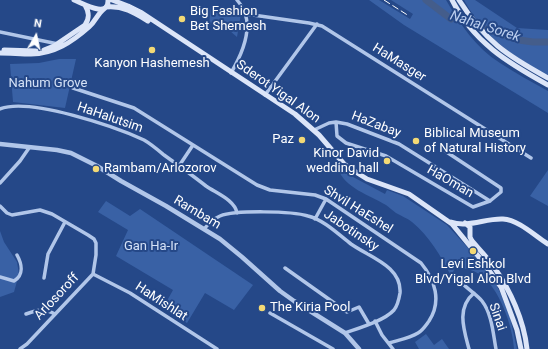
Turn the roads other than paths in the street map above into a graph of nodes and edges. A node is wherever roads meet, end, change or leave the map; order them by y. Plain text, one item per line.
1 (74, 0) edge
2 (108, 0) edge
3 (112, 0) edge
4 (237, 0) edge
5 (452, 0) edge
6 (459, 0) edge
7 (85, 5) junction
8 (106, 8) junction
9 (246, 14) junction
10 (317, 24) junction
11 (0, 32) edge
12 (174, 35) junction
13 (46, 41) junction
14 (58, 44) junction
15 (48, 49) junction
16 (0, 50) edge
17 (0, 54) edge
18 (231, 73) junction
19 (548, 78) edge
20 (548, 85) edge
21 (73, 88) dead end
22 (265, 95) junction
23 (0, 109) edge
24 (336, 122) junction
25 (314, 130) junction
26 (0, 144) edge
27 (193, 145) junction
28 (29, 148) junction
29 (445, 151) dead end
30 (531, 158) dead end
31 (179, 166) junction
32 (0, 183) edge
33 (326, 199) junction
34 (490, 201) junction
35 (0, 206) edge
36 (237, 213) junction
37 (315, 218) junction
38 (446, 220) junction
39 (480, 221) junction
40 (65, 222) junction
41 (463, 224) junction
42 (204, 229) junction
43 (470, 230) junction
44 (459, 232) junction
45 (548, 244) edge
46 (17, 255) dead end
47 (286, 268) dead end
48 (93, 274) junction
49 (0, 278) edge
50 (44, 278) dead end
51 (463, 284) dead end
52 (474, 293) junction
53 (270, 313) dead end
54 (26, 314) dead end
55 (55, 314) junction
56 (375, 321) junction
57 (368, 324) junction
58 (345, 333) junction
59 (389, 343) junction
60 (20, 349) edge
61 (217, 349) edge
62 (333, 349) edge
63 (359, 349) edge
64 (393, 349) edge
65 (469, 349) edge
66 (496, 349) edge
67 (521, 349) edge
68 (527, 349) edge

1 - 7 main road, Sderot Yigal Alon
2 - 8 main road
3 - 12 main road, Sderot Yigal Alon
4 - 9 street
5 - 20 main road
6 - 19 main road
7 - 8 main road, Sderot Yigal Alon
7 - 14 main road
8 - 12 main road, Sderot Yigal Alon
8 - 17 main road
9 - 10 street, HaMasger
9 - 18 street
10 - 22 street
10 - 30 street, HaMasger
11 - 13 street
12 - 18 main road, Sderot Yigal Alon
13 - 14 street
13 - 15 street
14 - 15 main road
15 - 16 main road
18 - 22 main road, Sderot Yigal Alon
21 - 27 street, Shvil HaEshel
22 - 25 main road, Sderot Yigal Alon
23 - 31 street, HaHalutsim
24 - 25 street
24 - 34 street, HaZabay
24 - 34 street, HaOman
25 - 38 main road, Sderot Yigal Alon
26 - 28 street, Rambam
27 - 31 street
27 - 33 street, Shvil HaEshel
28 - 32 street
28 - 42 street, Rambam
29 - 34 street, HaOman
31 - 36 street, HaHalutsim
33 - 37 street
33 - 59 street, Shvil HaEshel
35 - 40 street, Arlosoroff
36 - 37 street, Jabotinsky
36 - 42 street, Jabotinsky
37 - 56 street, Jabotinsky
38 - 41 main road, Sderot Yigal Alon
38 - 44 main road, Sderot Yigal Alon
39 - 41 main road, Sderot Yigal Alon
39 - 43 main road
39 - 45 main road, Sderot Yigal Alon
40 - 48 street, Arlosoroff
40 - 50 street
41 - 43 main road
41 - 44 main road
42 - 58 street, Rambam
43 - 44 main road
43 - 68 main road
44 - 67 main road, Sderot Yigal Alon
46 - 49 street
47 - 57 street
48 - 55 street, Arlosoroff
48 - 61 street, HaMishlat
51 - 52 street, Sinai
52 - 65 street
52 - 66 street, Sinai
53 - 62 street
54 - 55 street
55 - 60 street, Arlosoroff
56 - 57 street, Jabotinsky
56 - 59 street
57 - 58 street, Jabotinsky
58 - 63 street, Rambam
59 - 64 street

